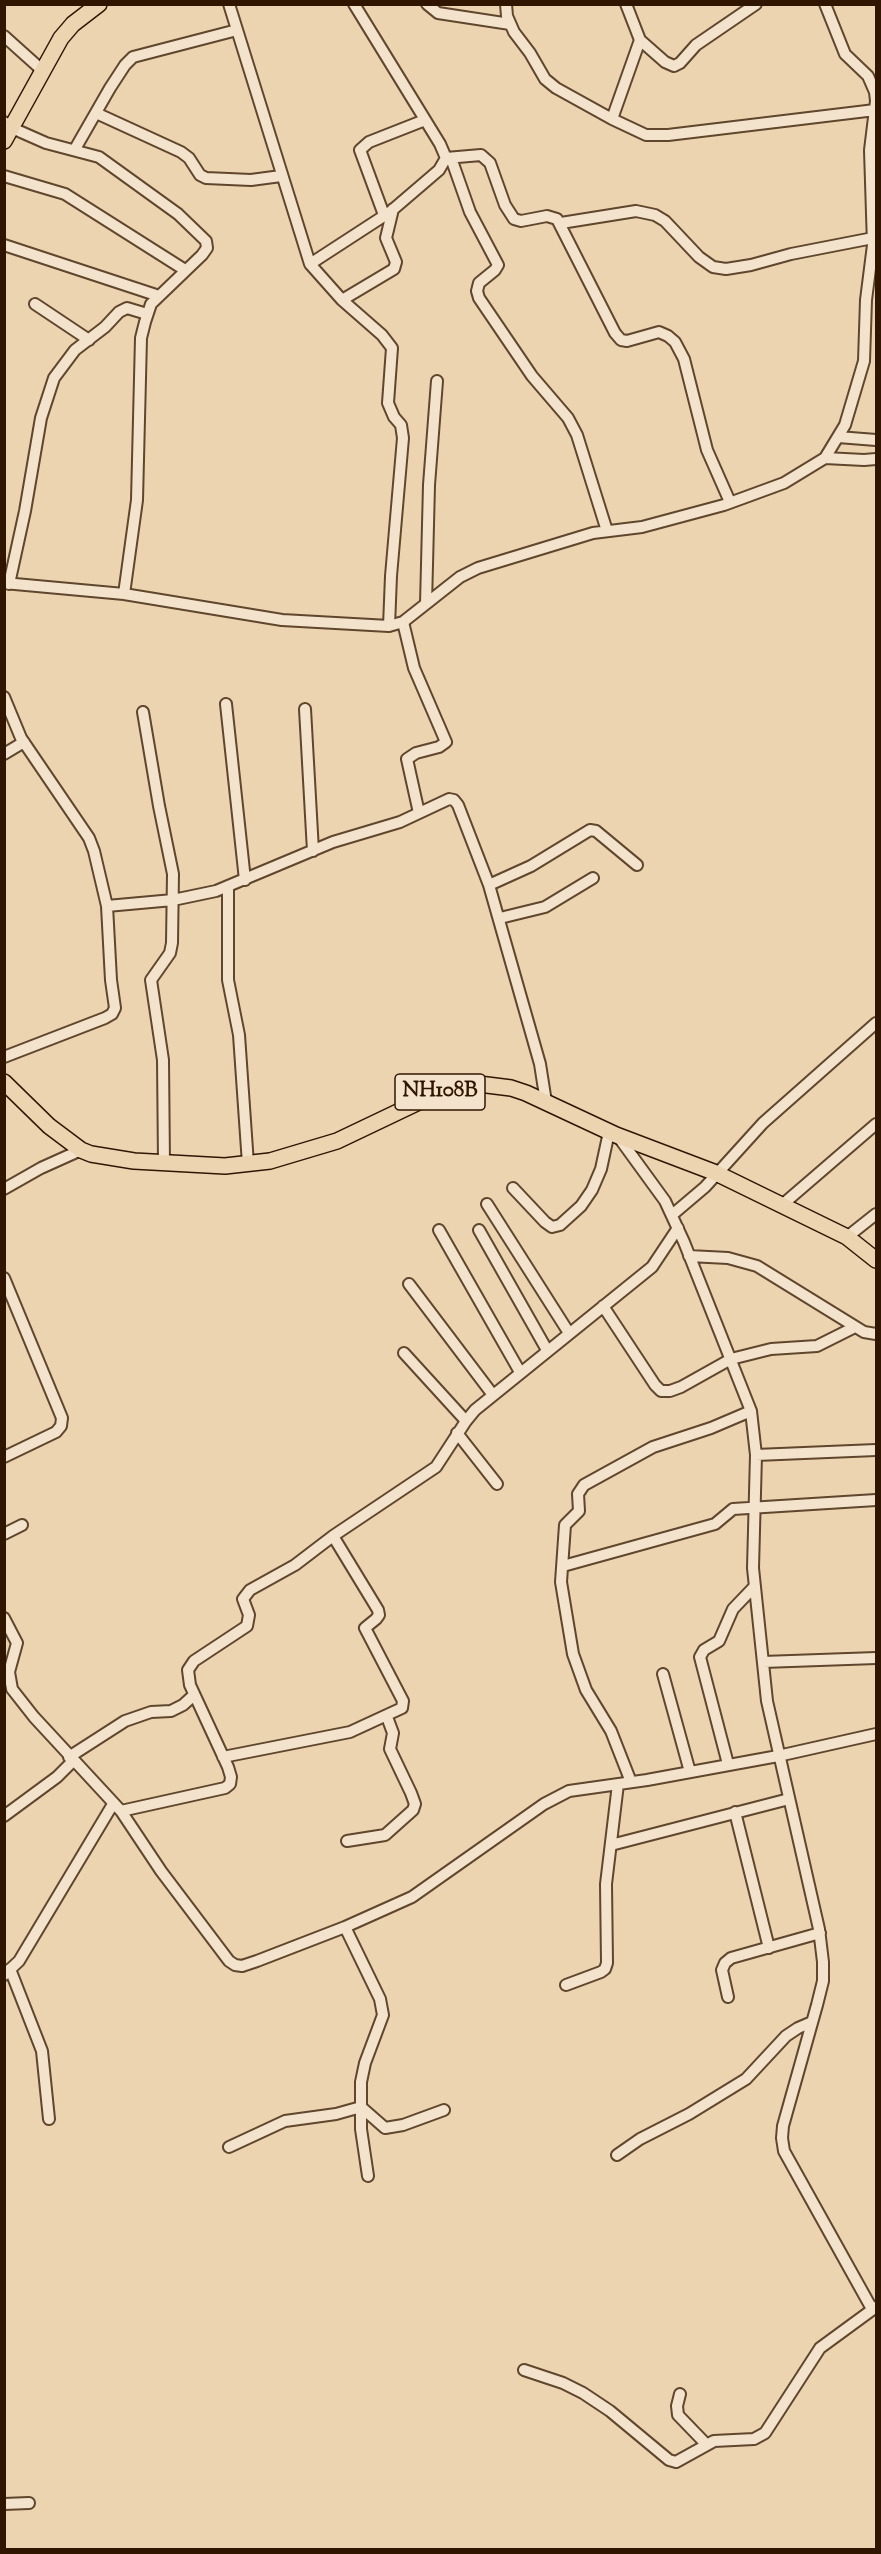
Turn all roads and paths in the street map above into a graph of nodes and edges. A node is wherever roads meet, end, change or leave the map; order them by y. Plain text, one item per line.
1 (99, 4) edge
2 (229, 4) edge
3 (354, 4) edge
4 (427, 4) edge
5 (506, 4) edge
6 (626, 4) edge
7 (825, 4) edge
8 (748, 7) edge
9 (510, 24) junction
10 (237, 30) junction
11 (4, 36) edge
12 (640, 40) junction
13 (43, 70) junction
14 (876, 91) edge
15 (875, 110) edge
16 (96, 113) junction
17 (612, 119) junction
18 (425, 120) junction
19 (7, 131) edge
20 (75, 149) junction
21 (448, 158) junction
22 (4, 176) edge
23 (281, 176) junction
24 (388, 212) junction
25 (561, 223) junction
26 (873, 238) junction
27 (4, 245) edge
28 (310, 264) junction
29 (185, 270) junction
30 (159, 296) junction
31 (342, 300) junction
32 (35, 304) dead end
33 (147, 314) junction
34 (89, 340) junction
35 (437, 381) dead end
36 (838, 437) junction
37 (876, 440) edge
38 (825, 458) junction
39 (876, 459) edge
40 (730, 502) junction
41 (607, 531) junction
42 (7, 584) edge
43 (124, 594) junction
44 (426, 604) junction
45 (403, 622) junction
46 (389, 626) junction
47 (4, 697) edge
48 (226, 704) dead end
49 (305, 709) dead end
50 (143, 712) dead end
51 (24, 742) junction
52 (4, 754) edge
53 (419, 813) junction
54 (313, 851) junction
55 (637, 865) dead end
56 (593, 878) dead end
57 (245, 880) junction
58 (489, 885) junction
59 (228, 886) junction
60 (173, 900) junction
61 (107, 906) junction
62 (500, 918) junction
63 (876, 1023) edge
64 (4, 1057) edge
65 (4, 1082) edge
66 (546, 1102) junction
67 (876, 1124) edge
68 (613, 1134) junction
69 (81, 1150) junction
70 (164, 1163) junction
71 (248, 1164) junction
72 (716, 1173) junction
73 (513, 1188) dead end
74 (4, 1189) edge
75 (487, 1204) dead end
76 (782, 1205) junction
77 (876, 1214) edge
78 (672, 1215) junction
79 (678, 1228) junction
80 (439, 1230) dead end
81 (479, 1230) dead end
82 (847, 1237) junction
83 (689, 1256) junction
84 (876, 1260) edge
85 (4, 1278) edge
86 (409, 1284) dead end
87 (603, 1306) junction
88 (855, 1327) junction
89 (569, 1333) junction
90 (876, 1334) edge
91 (547, 1350) junction
92 (404, 1353) dead end
93 (731, 1359) junction
94 (520, 1372) junction
95 (493, 1395) junction
96 (752, 1411) junction
97 (466, 1421) junction
98 (457, 1433) junction
99 (876, 1450) edge
100 (756, 1455) junction
101 (4, 1457) edge
102 (497, 1484) dead end
103 (876, 1500) edge
104 (753, 1507) junction
105 (22, 1525) dead end
106 (4, 1534) edge
107 (333, 1536) junction
108 (563, 1566) junction
109 (755, 1586) junction
110 (4, 1618) edge
111 (876, 1658) edge
112 (763, 1662) junction
113 (663, 1674) dead end
114 (194, 1695) junction
115 (387, 1717) junction
116 (876, 1734) edge
117 (778, 1756) junction
118 (223, 1757) junction
119 (71, 1759) junction
120 (728, 1764) junction
121 (690, 1772) junction
122 (631, 1782) junction
123 (618, 1784) junction
124 (789, 1798) junction
125 (117, 1808) junction
126 (735, 1812) junction
127 (4, 1816) edge
128 (347, 1841) dead end
129 (611, 1845) junction
130 (345, 1927) junction
131 (820, 1933) junction
132 (768, 1948) junction
133 (7, 1972) edge
134 (566, 1985) dead end
135 (728, 1997) dead end
136 (812, 2022) junction
137 (361, 2107) junction
138 (444, 2110) dead end
139 (49, 2119) dead end
140 (229, 2146) dead end
141 (617, 2155) dead end
142 (368, 2176) dead end
143 (874, 2308) edge
144 (524, 2370) dead end
145 (680, 2394) dead end
146 (706, 2444) junction
147 (29, 2503) dead end
148 (4, 2505) edge

1 - 13 highway
2 - 10 street
3 - 18 street
4 - 9 street
5 - 9 street
6 - 12 street
7 - 14 street
8 - 12 street
9 - 17 street
10 - 16 street
10 - 23 street
11 - 13 street
12 - 17 street
13 - 19 highway
14 - 15 street
15 - 17 street
15 - 26 street
16 - 20 street
16 - 23 street
18 - 21 street
18 - 24 street
19 - 20 street
20 - 29 street
21 - 24 street
21 - 25 street
21 - 41 street
22 - 29 street
23 - 28 street
24 - 28 street
24 - 31 street
25 - 26 street
25 - 40 street
26 - 36 street
27 - 30 street
28 - 31 street
29 - 30 street
30 - 33 street
31 - 46 street
32 - 34 street
33 - 34 street
33 - 43 street
34 - 42 street
35 - 44 street
36 - 37 street
36 - 38 street
38 - 39 street
38 - 40 street
40 - 41 street
41 - 44 street
42 - 43 street
43 - 46 street
44 - 45 street
45 - 46 street
45 - 53 street
47 - 51 street
48 - 57 street
49 - 54 street
50 - 60 street
51 - 52 street
51 - 61 street
53 - 54 street
53 - 58 street
54 - 57 street
55 - 58 street
56 - 62 street
57 - 59 street
58 - 62 street
59 - 60 street
59 - 71 street
60 - 61 street
60 - 70 street
61 - 64 street
62 - 66 street
63 - 72 street
65 - 69 highway, NH108B
66 - 68 highway, NH108B
66 - 71 highway, NH108B
67 - 76 street
68 - 72 highway, NH108B
68 - 73 street
68 - 78 street
69 - 70 highway, NH108B
69 - 74 street
70 - 71 highway, NH108B
72 - 76 highway, NH108B
72 - 78 street
75 - 89 street
76 - 82 highway, NH108B
77 - 82 street
78 - 79 street
79 - 83 street
79 - 87 street
80 - 94 street
81 - 91 street
82 - 84 highway, NH108B
83 - 88 street
83 - 93 street
85 - 101 street
86 - 95 street
87 - 89 street
87 - 93 street
88 - 90 street
88 - 93 street
89 - 91 street
91 - 94 street
92 - 97 street
93 - 96 street
94 - 95 street
95 - 97 street
96 - 100 street
96 - 108 street
97 - 98 street
98 - 102 street
98 - 107 street
99 - 100 street
100 - 104 street
103 - 104 street
104 - 108 street
104 - 109 street
105 - 106 street
107 - 114 street
107 - 115 street
108 - 122 street
109 - 112 street
109 - 120 street
110 - 119 street
111 - 112 street
112 - 117 street
113 - 121 street
114 - 118 street
114 - 119 street
115 - 118 street
115 - 128 street
116 - 117 street
117 - 120 street
117 - 124 street
118 - 125 street
119 - 125 street
119 - 127 street
120 - 121 street
121 - 122 street
122 - 123 street
123 - 129 street
123 - 130 street
124 - 126 street
124 - 131 street
125 - 130 street
125 - 133 street
126 - 129 street
126 - 132 street
129 - 134 street
130 - 137 street
131 - 132 street
131 - 136 street
132 - 135 street
133 - 139 street
136 - 141 street
136 - 143 street
137 - 138 street
137 - 140 street
137 - 142 street
143 - 146 street
144 - 146 street
145 - 146 street
147 - 148 street

